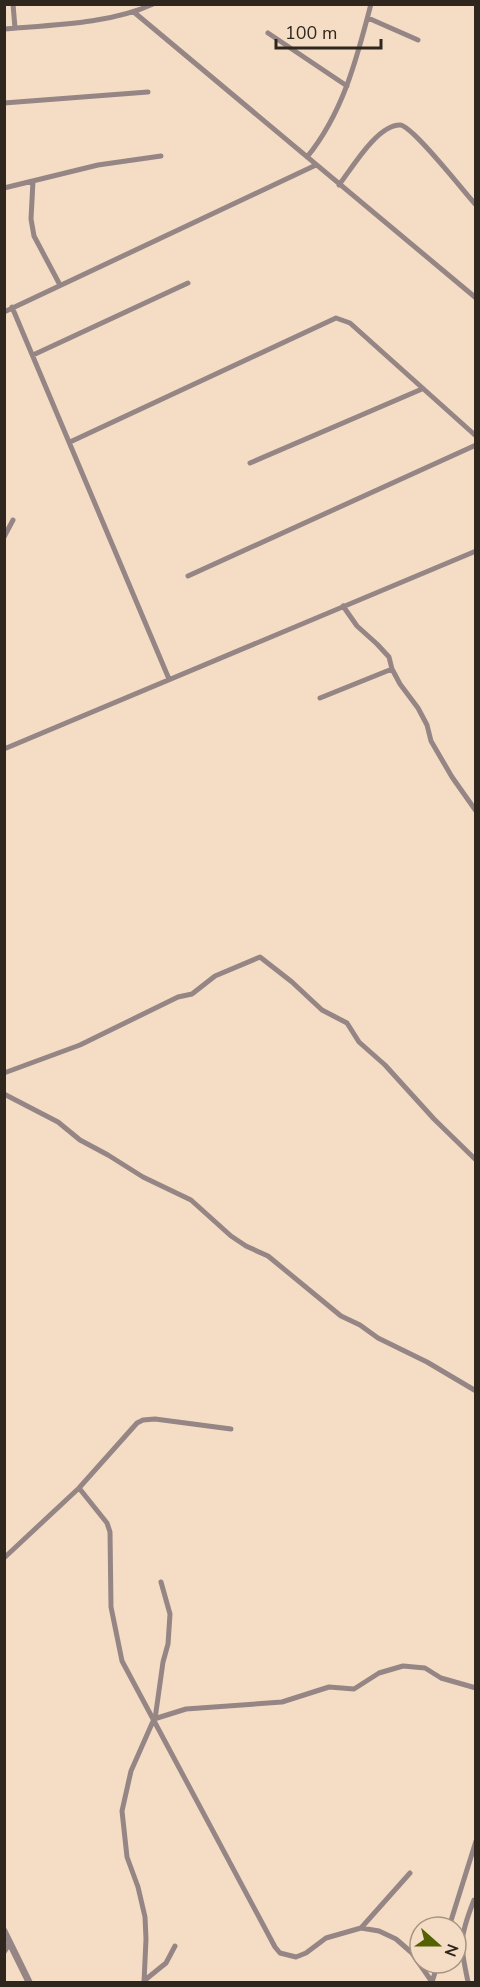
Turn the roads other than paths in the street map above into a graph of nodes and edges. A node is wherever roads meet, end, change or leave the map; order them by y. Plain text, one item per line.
1 (13, 4) edge
2 (153, 4) edge
3 (372, 4) edge
4 (135, 13) junction
5 (368, 18) junction
6 (15, 28) junction
7 (4, 29) edge
8 (268, 33) dead end
9 (418, 40) dead end
10 (347, 86) junction
11 (148, 92) dead end
12 (4, 103) edge
13 (161, 156) dead end
14 (307, 157) junction
15 (316, 165) junction
16 (33, 181) junction
17 (339, 184) junction
18 (4, 188) edge
19 (476, 205) edge
20 (188, 283) dead end
21 (60, 285) junction
22 (476, 298) edge
23 (12, 307) junction
24 (4, 312) edge
25 (33, 355) junction
26 (422, 389) junction
27 (476, 436) edge
28 (70, 442) junction
29 (476, 445) edge
30 (250, 464) dead end
31 (13, 520) dead end
32 (4, 537) edge
33 (476, 551) edge
34 (188, 576) dead end
35 (343, 606) junction
36 (392, 669) junction
37 (169, 679) junction
38 (320, 698) dead end
39 (4, 749) edge
40 (476, 811) edge
41 (4, 1074) edge
42 (4, 1094) edge
43 (476, 1160) edge
44 (476, 1391) edge
45 (231, 1430) dead end
46 (80, 1488) junction
47 (4, 1558) edge
48 (161, 1582) dead end
49 (476, 1688) edge
50 (155, 1719) junction
51 (476, 1840) edge
52 (410, 1873) dead end
53 (474, 1900) dead end
54 (453, 1915) edge
55 (361, 1928) junction
56 (4, 1931) edge
57 (10, 1943) junction
58 (175, 1946) dead end
59 (4, 1952) edge
60 (144, 1981) edge
61 (29, 1983) edge
62 (432, 1983) edge
63 (468, 1983) edge

1 - 6 street
2 - 4 street
3 - 5 street
4 - 6 street
4 - 14 street
5 - 9 street
5 - 10 street
6 - 7 street
8 - 10 street
10 - 14 street
11 - 12 street
13 - 16 street
14 - 15 street
15 - 17 street
15 - 21 street
16 - 18 street
16 - 21 street
17 - 19 street
17 - 22 street
20 - 25 street
21 - 23 street
23 - 24 street
23 - 25 street
25 - 28 street
26 - 27 street
26 - 28 street
26 - 30 street
28 - 37 street
29 - 34 street
31 - 32 street
33 - 35 street
35 - 36 street
35 - 37 street
36 - 38 street
36 - 40 street
37 - 39 street
41 - 43 street
42 - 44 street
45 - 46 street
46 - 47 street
46 - 50 street
48 - 50 street
49 - 50 street
50 - 55 street
50 - 60 street
51 - 54 street
52 - 55 street
53 - 63 street
55 - 62 street
56 - 57 street
57 - 59 street
57 - 61 street
58 - 60 street

